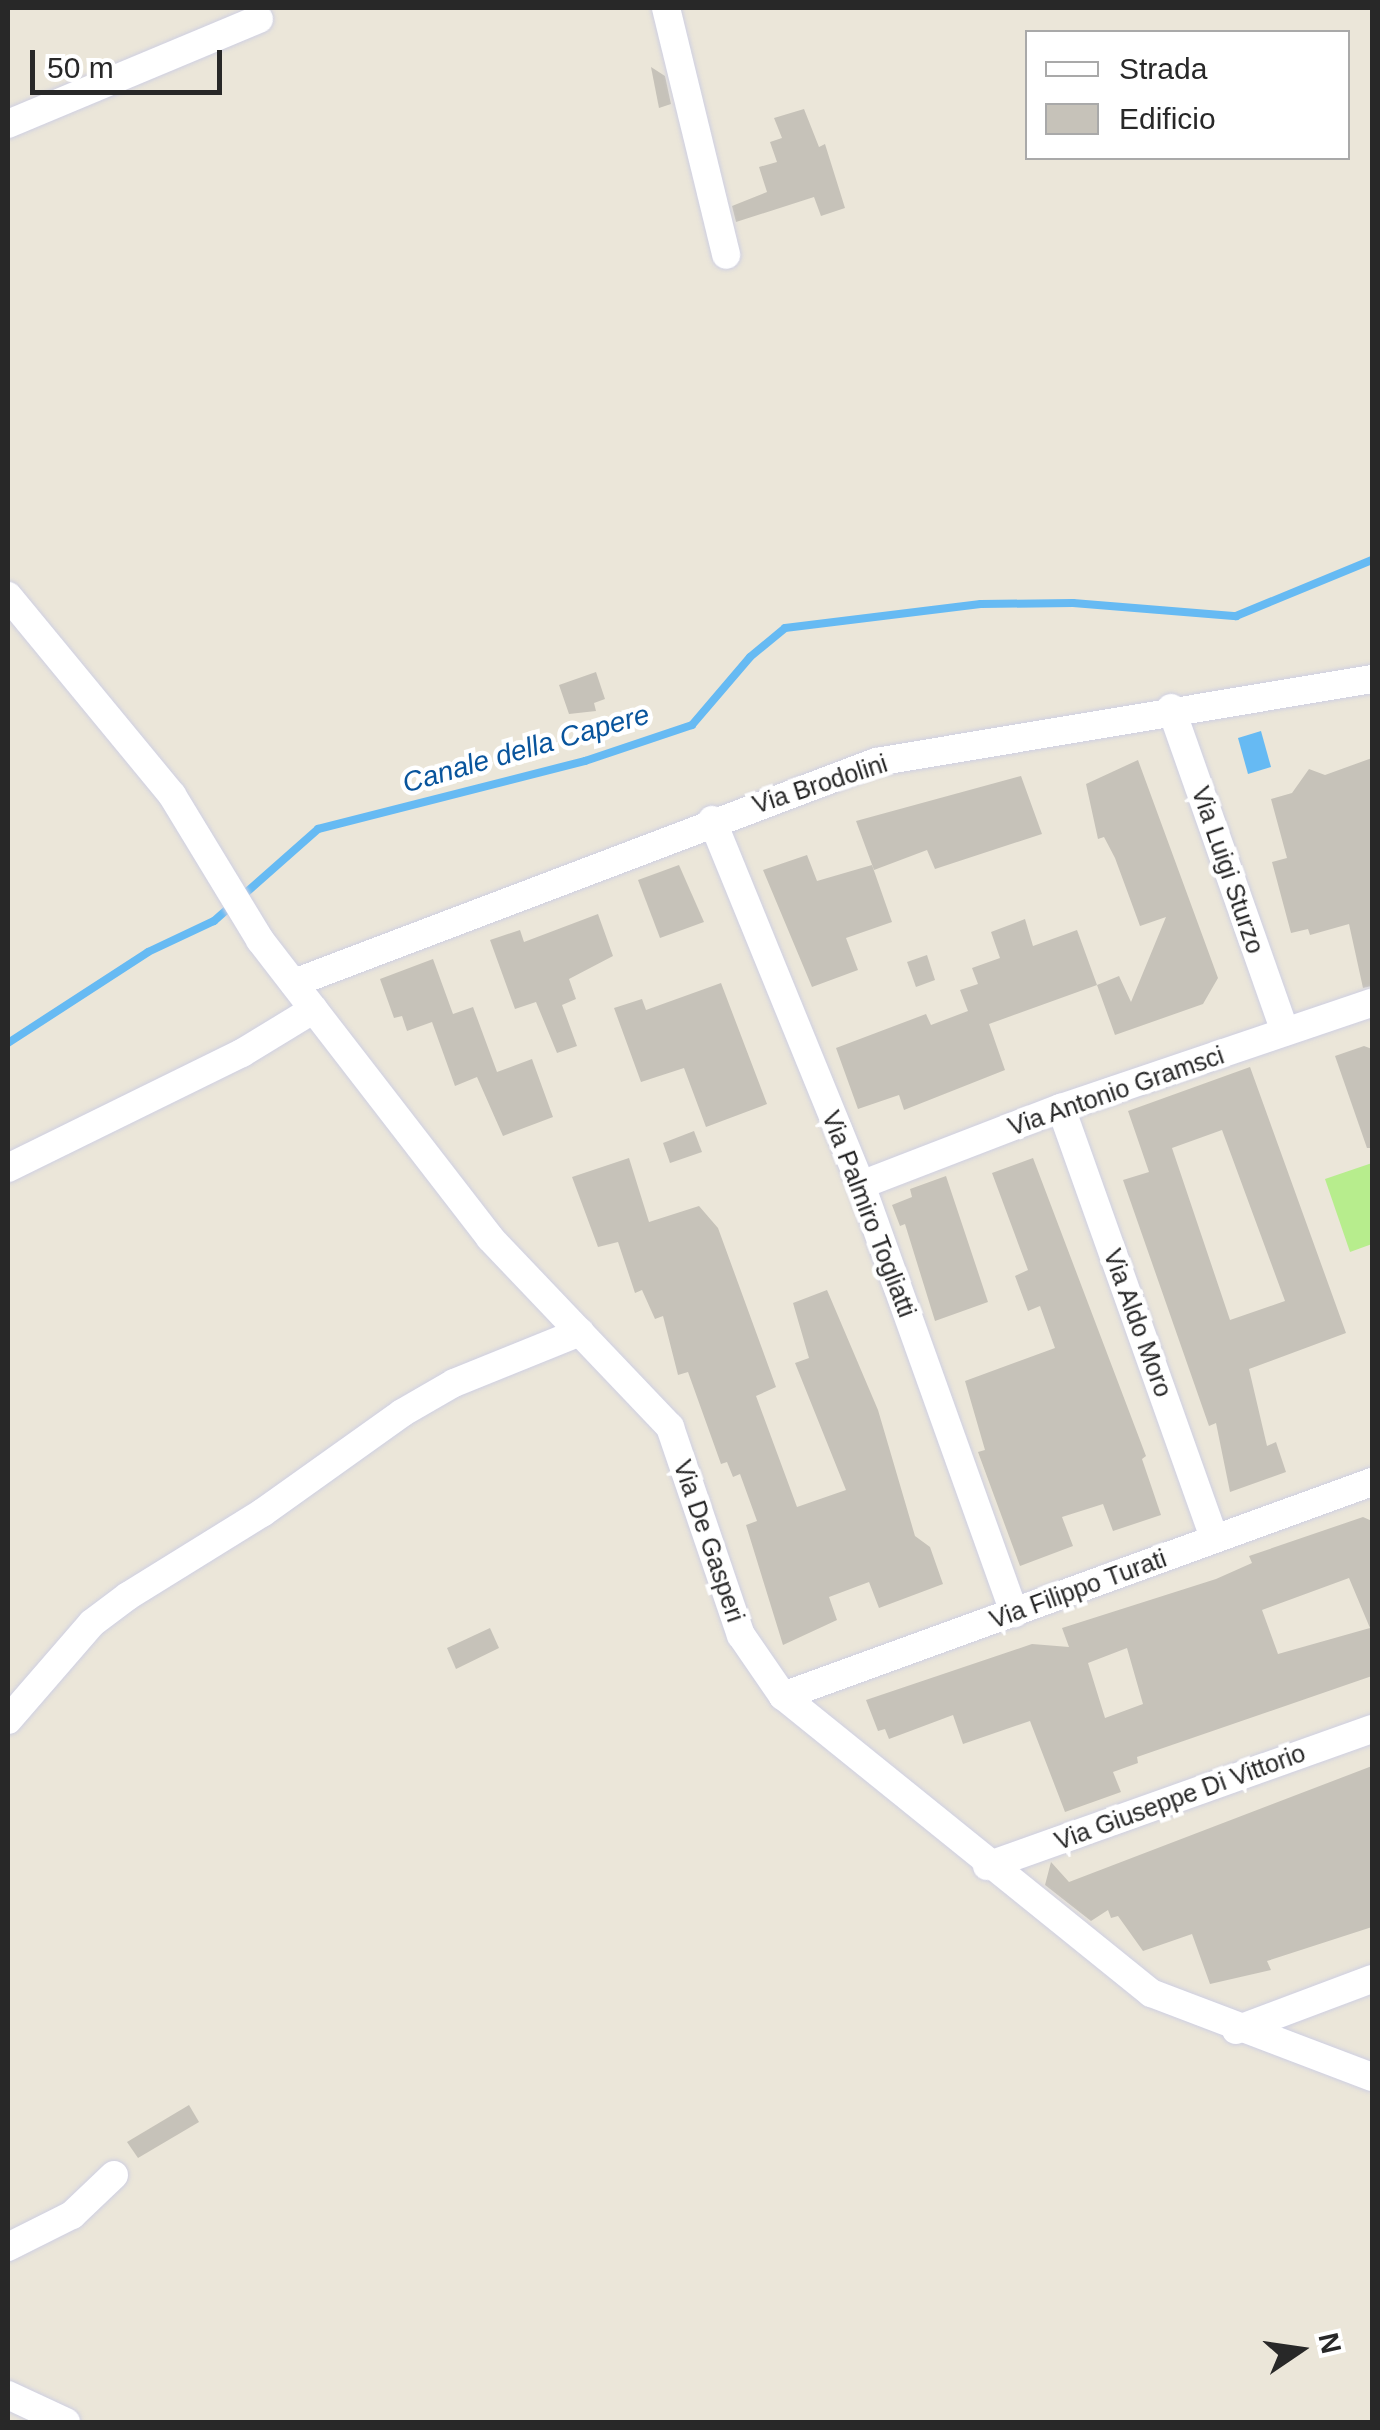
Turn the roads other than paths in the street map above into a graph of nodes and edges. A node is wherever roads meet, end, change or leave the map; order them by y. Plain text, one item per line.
1 (666, 8) edge
2 (258, 20) dead end
3 (8, 124) edge
4 (726, 255) dead end
5 (8, 596) edge
6 (1372, 680) edge
7 (1171, 708) junction
8 (712, 820) junction
9 (294, 984) junction
10 (1372, 1003) edge
11 (314, 1009) junction
12 (1285, 1032) junction
13 (1062, 1108) junction
14 (8, 1168) edge
15 (861, 1186) junction
16 (580, 1332) junction
17 (1372, 1482) edge
18 (1214, 1538) junction
19 (1014, 1613) junction
20 (782, 1696) junction
21 (8, 1720) edge
22 (1372, 1729) edge
23 (987, 1866) junction
24 (1372, 1979) edge
25 (1236, 2030) junction
26 (1372, 2077) edge
27 (114, 2175) dead end
28 (8, 2247) edge
29 (8, 2395) edge
30 (66, 2422) edge

1 - 4 street
2 - 3 street
5 - 9 street, Via De Gasperi
6 - 7 street, Via Brodolini
7 - 8 street, Via Brodolini
7 - 12 street, Via Luigi Sturzo
8 - 9 street, Via Brodolini
8 - 15 street, Via Palmiro Togliatti
9 - 11 street, Via De Gasperi
10 - 12 street, Via Antonio Gramsci
11 - 14 street
11 - 16 street, Via De Gasperi
12 - 13 street, Via Antonio Gramsci
13 - 15 street, Via Antonio Gramsci
13 - 18 street, Via Aldo Moro
15 - 19 street, Via Palmiro Togliatti
16 - 20 street, Via De Gasperi
16 - 21 street
17 - 18 street, Via Filippo Turati
18 - 19 street, Via Filippo Turati
19 - 20 street, Via Filippo Turati
20 - 23 street, Via De Gasperi
22 - 23 street, Via Giuseppe Di Vittorio
23 - 25 street, Via De Gasperi
24 - 25 street
25 - 26 street, Via De Gasperi
27 - 28 street
29 - 30 street

